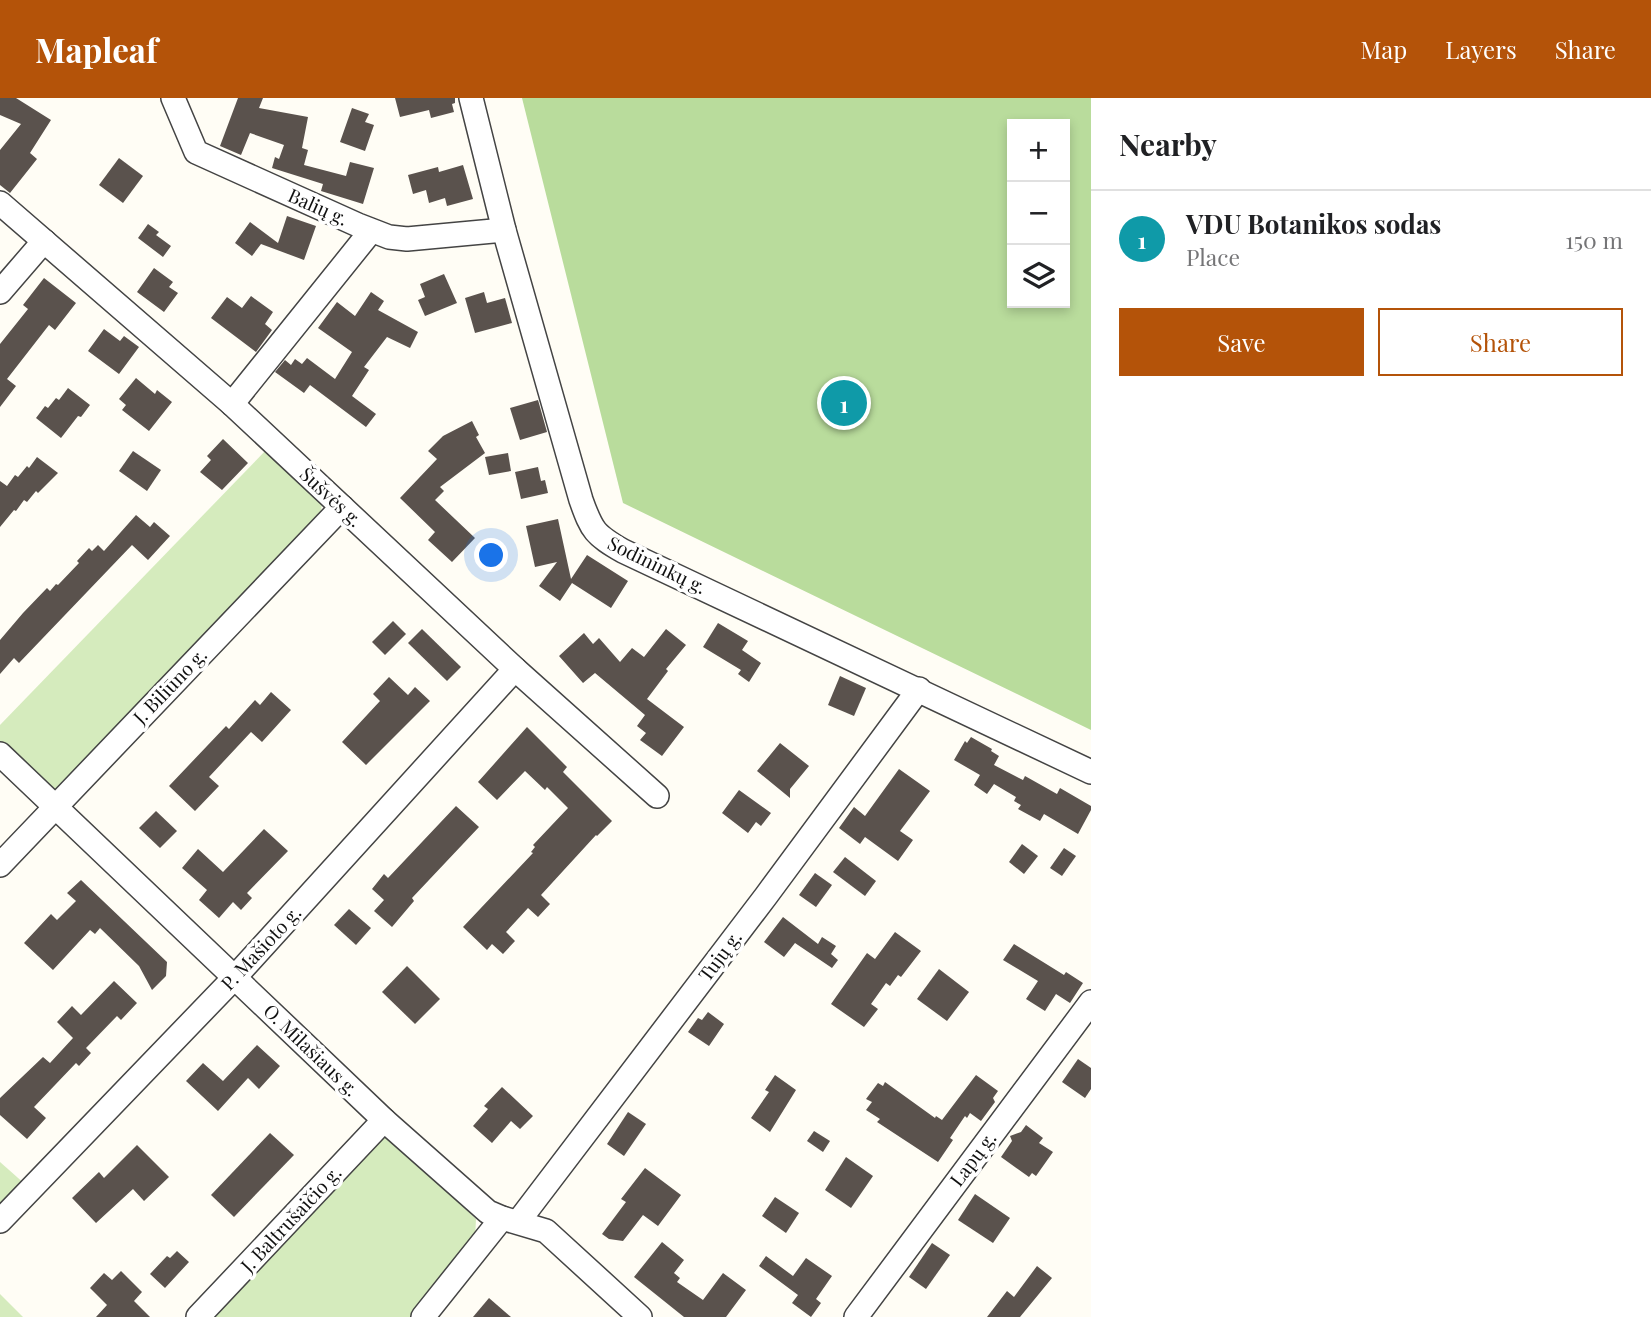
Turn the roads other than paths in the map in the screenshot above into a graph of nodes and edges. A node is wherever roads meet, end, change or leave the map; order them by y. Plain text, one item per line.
1 (173, 98) edge
2 (471, 98) edge
3 (0, 204) edge
4 (504, 230) junction
5 (371, 231) junction
6 (44, 241) junction
7 (0, 292) edge
8 (232, 404) junction
9 (342, 507) junction
10 (515, 669) junction
11 (919, 689) junction
12 (0, 754) edge
13 (1091, 772) edge
14 (657, 796) dead end
15 (54, 806) junction
16 (0, 865) edge
17 (235, 978) junction
18 (1091, 1002) edge
19 (384, 1121) junction
20 (510, 1220) junction
21 (0, 1221) edge
22 (198, 1317) edge
23 (423, 1317) edge
24 (640, 1317) edge
25 (856, 1317) edge

1 - 5 street, Balių g.
2 - 4 street, Sodininkų g.
3 - 6 street, Šušvės g.
4 - 5 street, Balių g.
4 - 11 street, Sodininkų g.
5 - 8 street
6 - 7 street
6 - 8 street, Šušvės g.
8 - 9 street, Šušvės g.
9 - 10 street, Šušvės g.
9 - 15 street, J. Biliūno g.
10 - 14 street, Šušvės g.
10 - 17 street, P. Mašioto g.
11 - 13 street, Sodininkų g.
11 - 20 street, Tujų g.
12 - 15 street, O. Milašiaus g.
15 - 16 street, J. Biliūno g.
15 - 17 street, O. Milašiaus g.
17 - 19 street, O. Milašiaus g.
17 - 21 street, P. Mašioto g.
18 - 25 street, Lapų g.
19 - 20 street, O. Milašiaus g.
19 - 22 street, J. Baltrušaičio g.
20 - 23 street, Tujų g.
20 - 24 street, O. Milašiaus g.

